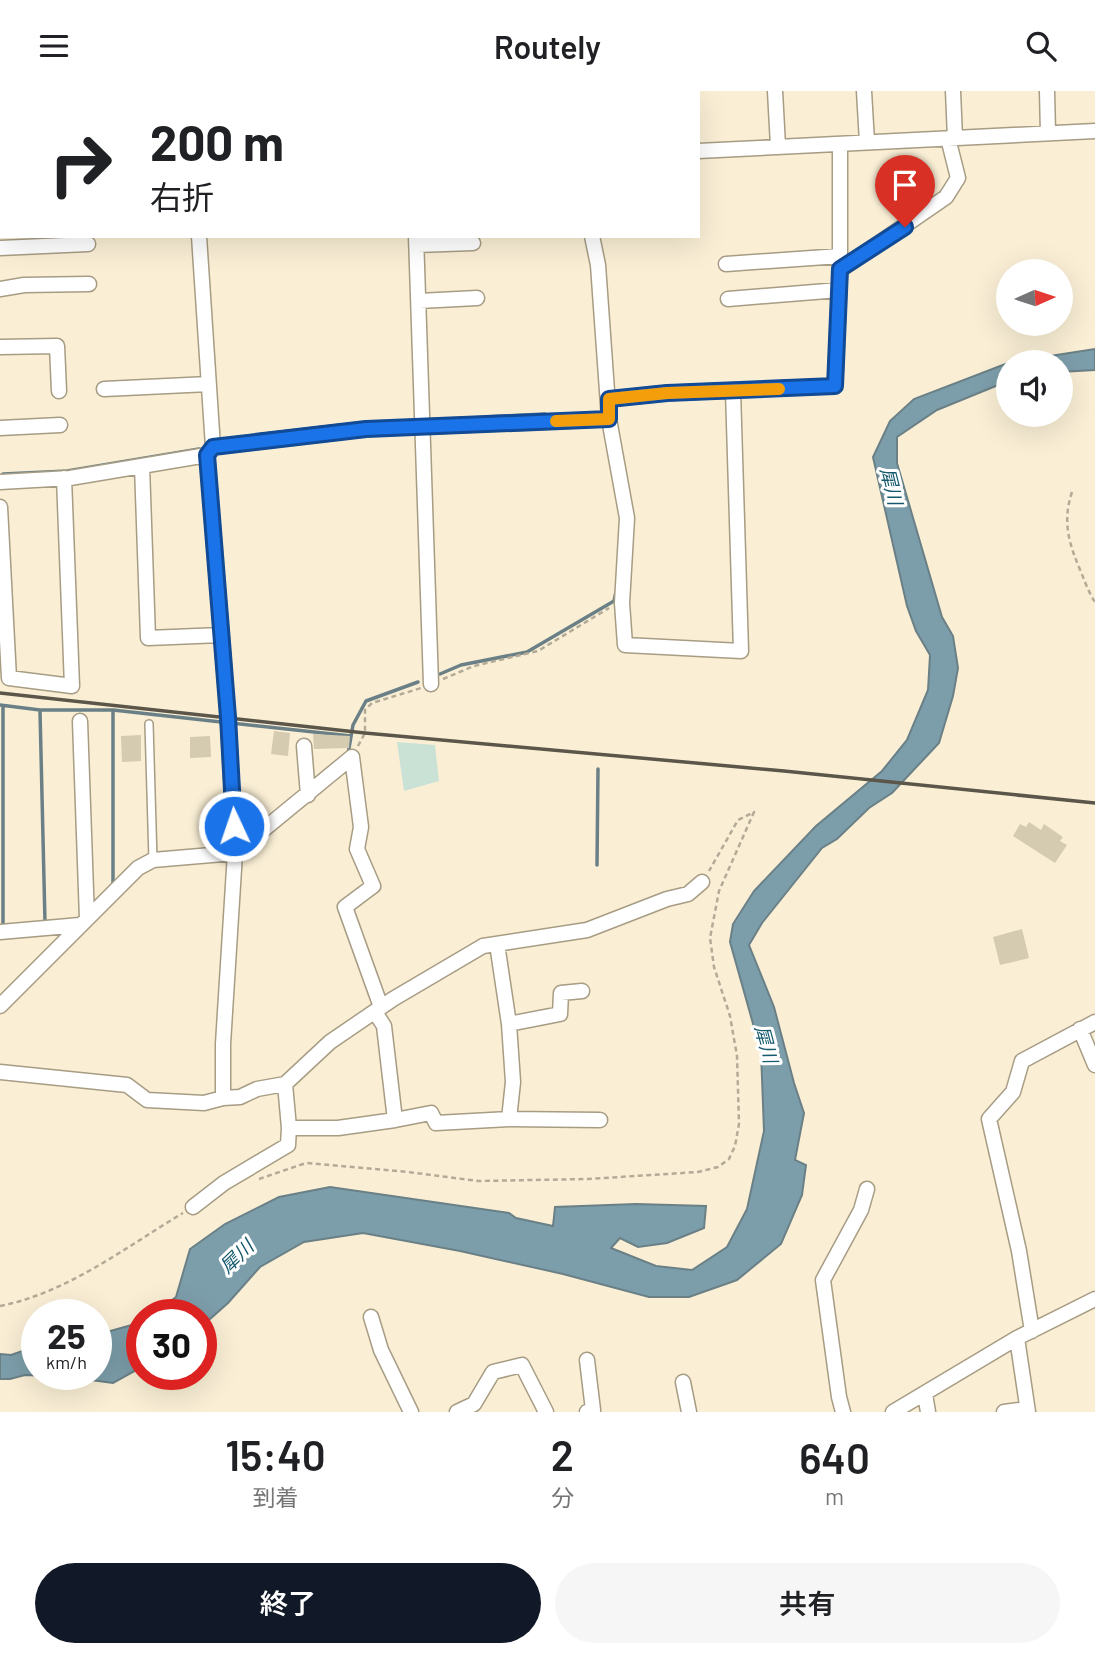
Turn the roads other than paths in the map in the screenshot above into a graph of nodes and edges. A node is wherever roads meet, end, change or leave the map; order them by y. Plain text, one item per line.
1 (775, 91) edge
2 (864, 91) edge
3 (953, 91) edge
4 (1046, 91) edge
5 (1095, 131) edge
6 (1048, 133) junction
7 (951, 138) junction
8 (867, 142) junction
9 (840, 144) junction
10 (778, 146) junction
11 (700, 151) edge
12 (199, 238) edge
13 (592, 238) edge
14 (417, 241) edge
15 (473, 243) dead end
16 (88, 244) dead end
17 (0, 248) edge
18 (840, 263) junction
19 (726, 264) dead end
20 (89, 283) dead end
21 (0, 289) edge
22 (839, 290) junction
23 (477, 298) dead end
24 (728, 299) dead end
25 (419, 301) junction
26 (0, 347) edge
27 (209, 384) junction
28 (104, 390) dead end
29 (60, 391) dead end
30 (733, 391) junction
31 (609, 399) junction
32 (609, 419) junction
33 (60, 425) dead end
34 (422, 426) junction
35 (0, 428) edge
36 (210, 451) junction
37 (142, 466) junction
38 (64, 478) junction
39 (0, 482) edge
40 (0, 507) edge
41 (221, 635) junction
42 (431, 684) road end
43 (80, 722) dead end
44 (149, 724) dead end
45 (304, 746) dead end
46 (308, 795) junction
47 (235, 853) junction
48 (153, 860) junction
49 (702, 882) dead end
50 (83, 922) junction
51 (0, 932) edge
52 (497, 944) junction
53 (582, 991) dead end
54 (0, 1006) edge
55 (378, 1009) junction
56 (1095, 1022) edge
57 (509, 1024) junction
58 (1080, 1029) junction
59 (1095, 1065) edge
60 (0, 1072) edge
61 (285, 1084) junction
62 (223, 1098) junction
63 (509, 1119) junction
64 (395, 1120) junction
65 (600, 1120) dead end
66 (289, 1128) junction
67 (867, 1189) dead end
68 (192, 1207) dead end
69 (1095, 1299) edge
70 (371, 1317) dead end
71 (1032, 1331) junction
72 (1017, 1338) junction
73 (587, 1360) dead end
74 (683, 1382) dead end
75 (925, 1394) junction
76 (1027, 1410) edge
77 (411, 1412) edge
78 (457, 1412) edge
79 (547, 1412) edge
80 (587, 1412) edge
81 (689, 1412) edge
82 (843, 1412) edge
83 (893, 1412) edge
84 (928, 1412) edge
85 (1004, 1412) edge

1 - 10 street
2 - 8 street
3 - 7 street
4 - 6 street
5 - 6 street
6 - 7 street
7 - 8 street
7 - 18 street
8 - 9 street
9 - 10 street
9 - 18 street
10 - 11 street
12 - 27 street
13 - 31 street
14 - 15 street
14 - 25 street
16 - 17 street
18 - 19 street
18 - 22 street
20 - 21 street
22 - 24 street
22 - 30 street
23 - 25 street
25 - 34 street
26 - 29 street
27 - 28 street
27 - 36 street
30 - 31 street
30 - 32 street
31 - 32 street
32 - 34 street
33 - 35 street
34 - 36 street
34 - 42 street
36 - 37 street
36 - 41 street
37 - 38 street
37 - 41 street
38 - 39 street
38 - 40 street
41 - 47 street
43 - 50 street
44 - 48 lane
45 - 46 street
46 - 47 street
46 - 55 street
47 - 48 street
47 - 62 street
48 - 50 street
49 - 52 street
50 - 51 street
50 - 54 street
52 - 55 street
52 - 57 street
53 - 57 street
55 - 61 street
55 - 64 street
56 - 58 street
57 - 63 street
58 - 59 street
58 - 71 street
60 - 62 street
61 - 62 street
61 - 66 street
63 - 64 street
63 - 65 street
64 - 66 street
66 - 68 street
67 - 82 street
69 - 71 street
70 - 77 street
71 - 72 street
72 - 75 street
72 - 76 street
73 - 80 street
74 - 81 street
75 - 83 street
75 - 84 street
76 - 85 street
78 - 79 street

